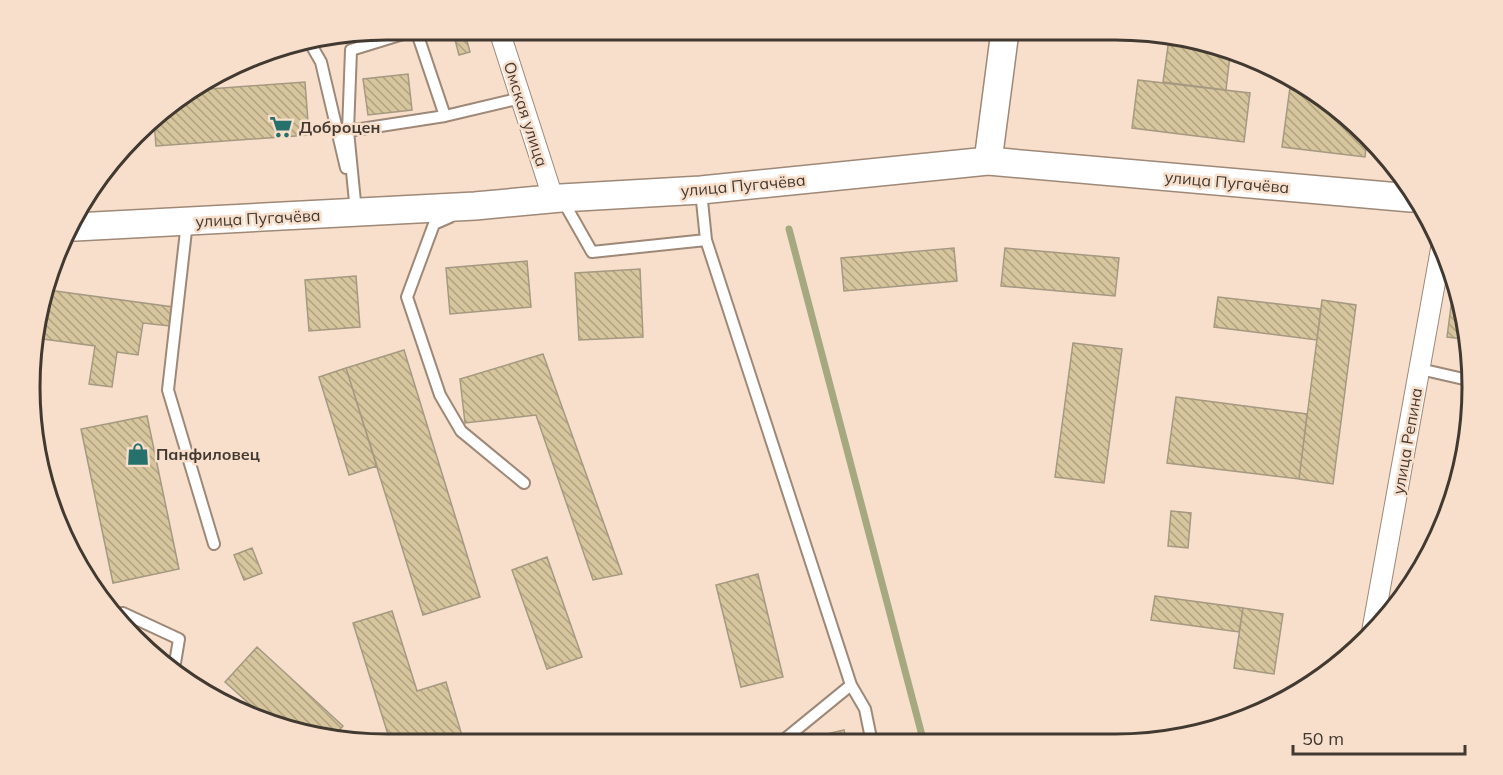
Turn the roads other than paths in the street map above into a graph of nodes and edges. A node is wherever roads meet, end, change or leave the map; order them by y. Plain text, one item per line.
1 (383, 40) edge
2 (419, 40) edge
3 (502, 40) edge
4 (1004, 40) edge
5 (313, 49) edge
6 (521, 98) junction
7 (445, 116) junction
8 (348, 131) junction
9 (988, 161) junction
10 (700, 190) junction
11 (557, 198) junction
12 (1406, 198) edge
13 (475, 206) junction
14 (356, 213) junction
15 (187, 222) junction
16 (80, 227) edge
17 (706, 240) junction
18 (1439, 262) edge
19 (1420, 369) junction
20 (1462, 379) edge
21 (524, 483) dead end
22 (214, 544) dead end
23 (125, 614) edge
24 (1375, 618) edge
25 (175, 662) edge
26 (851, 685) junction
27 (791, 734) edge
28 (870, 734) edge

1 - 8 lane
2 - 7 lane
3 - 6 street, Омская улица
4 - 9 main road
5 - 14 lane
6 - 7 lane
6 - 11 street, Омская улица
7 - 8 lane
8 - 14 lane
9 - 10 main road, улица Пугачёва
9 - 12 main road, улица Пугачёва
10 - 11 main road, улица Пугачёва
10 - 17 lane
11 - 13 main road, улица Пугачёва
11 - 17 lane
13 - 14 main road, улица Пугачёва
13 - 21 lane
14 - 15 main road, улица Пугачёва
15 - 16 main road, улица Пугачёва
15 - 22 lane
17 - 26 lane
18 - 19 street, улица Репина
19 - 20 lane
19 - 24 street, улица Репина
23 - 25 lane
26 - 27 lane
26 - 28 lane

